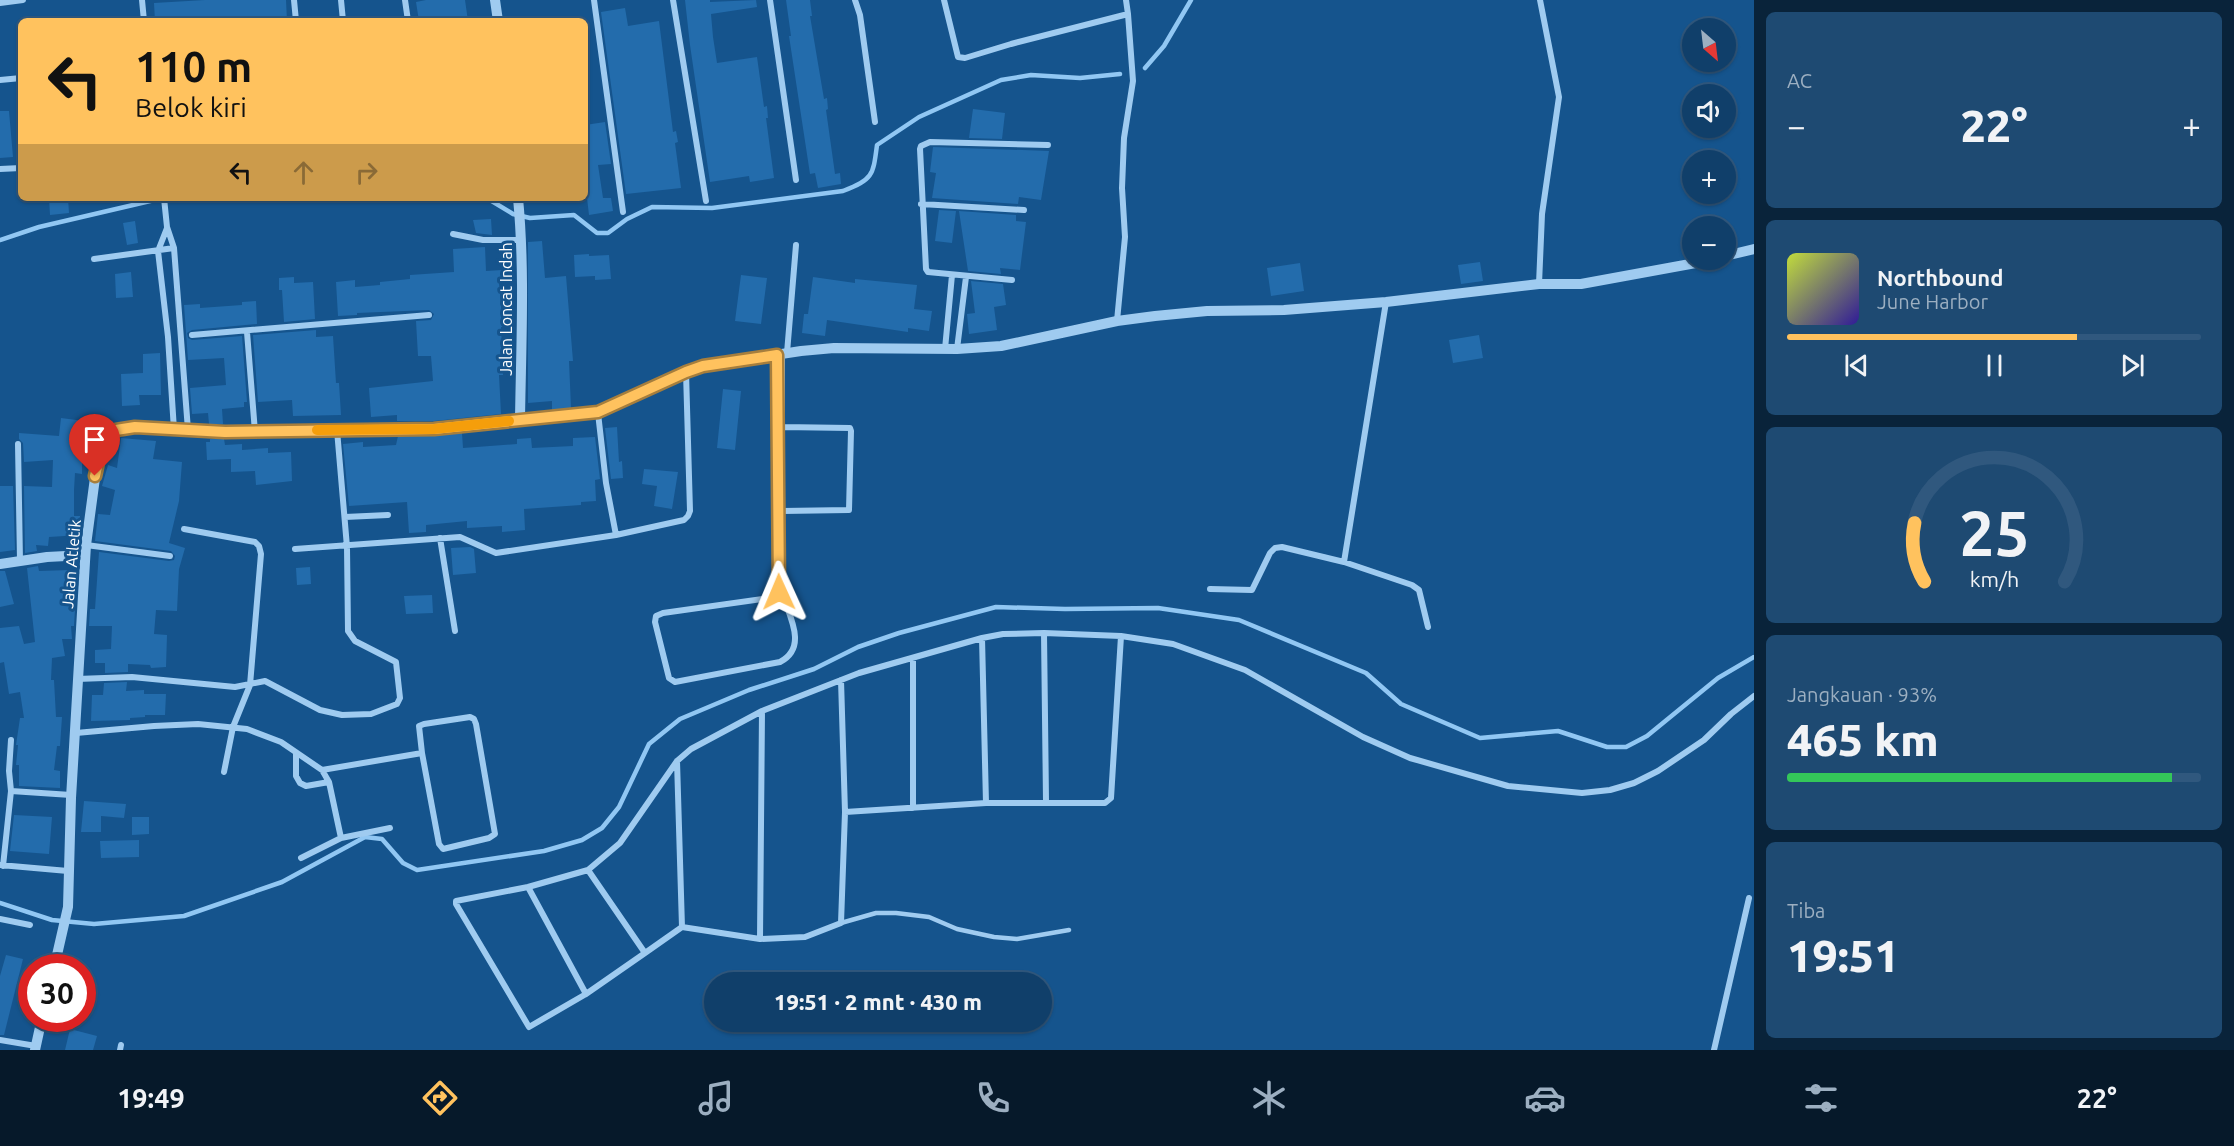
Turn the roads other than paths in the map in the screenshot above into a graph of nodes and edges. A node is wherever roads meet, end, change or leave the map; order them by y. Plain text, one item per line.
1 (23, 0) edge
2 (142, 0) edge
3 (294, 0) edge
4 (340, 0) edge
5 (405, 0) edge
6 (495, 0) edge
7 (594, 0) edge
8 (673, 0) edge
9 (770, 0) edge
10 (855, 0) edge
11 (944, 0) edge
12 (1125, 0) edge
13 (1540, 0) edge
14 (0, 3) edge
15 (1128, 14) junction
16 (144, 18) edge
17 (296, 18) edge
18 (343, 18) edge
19 (408, 18) edge
20 (498, 18) edge
21 (18, 78) edge
22 (0, 80) edge
23 (875, 122) dead end
24 (1048, 145) dead end
25 (18, 168) edge
26 (0, 170) edge
27 (795, 180) dead end
28 (164, 201) edge
29 (518, 201) edge
30 (706, 201) dead end
31 (921, 204) junction
32 (1024, 210) dead end
33 (623, 212) dead end
34 (167, 227) junction
35 (453, 234) dead end
36 (521, 240) junction
37 (796, 244) dead end
38 (174, 248) junction
39 (1754, 249) edge
40 (158, 251) junction
41 (1736, 253) edge
42 (94, 259) dead end
43 (1682, 265) edge
44 (952, 275) junction
45 (966, 277) junction
46 (1012, 280) dead end
47 (1539, 284) junction
48 (1386, 302) junction
49 (429, 315) dead end
50 (1117, 321) junction
51 (247, 332) junction
52 (192, 335) dead end
53 (945, 349) junction
54 (957, 349) junction
55 (782, 354) junction
56 (686, 372) junction
57 (598, 412) junction
58 (520, 420) junction
59 (782, 427) junction
60 (337, 429) junction
61 (174, 430) junction
62 (188, 430) junction
63 (255, 432) junction
64 (18, 444) dead end
65 (782, 511) junction
66 (388, 515) dead end
67 (345, 518) junction
68 (184, 529) dead end
69 (616, 535) junction
70 (440, 538) junction
71 (347, 547) junction
72 (295, 549) dead end
73 (86, 550) junction
74 (170, 556) dead end
75 (20, 561) junction
76 (1344, 562) junction
77 (0, 564) edge
78 (1210, 589) dead end
79 (780, 597) junction
80 (1428, 627) dead end
81 (455, 631) dead end
82 (1044, 633) junction
83 (1121, 636) junction
84 (981, 638) junction
85 (913, 658) junction
86 (77, 679) junction
87 (841, 680) junction
88 (250, 686) junction
89 (1754, 696) edge
90 (762, 711) junction
91 (233, 728) junction
92 (76, 733) junction
93 (11, 740) dead end
94 (296, 753) junction
95 (422, 753) junction
96 (677, 761) junction
97 (322, 770) junction
98 (224, 772) dead end
99 (329, 782) junction
100 (11, 791) junction
101 (71, 795) junction
102 (1046, 801) junction
103 (986, 803) junction
104 (913, 808) junction
105 (845, 812) junction
106 (390, 828) dead end
107 (341, 838) junction
108 (301, 858) dead end
109 (2, 866) edge
110 (588, 870) junction
111 (68, 871) junction
112 (528, 887) junction
113 (1749, 898) dead end
114 (0, 919) edge
115 (841, 923) junction
116 (30, 925) dead end
117 (682, 927) junction
118 (1070, 930) dead end
119 (760, 939) junction
120 (645, 953) junction
121 (58, 954) edge
122 (586, 994) junction
123 (39, 1032) edge
124 (0, 1040) edge
125 (36, 1048) edge
126 (1714, 1050) edge

1 - 14 street
2 - 16 street
3 - 17 street
4 - 18 street
5 - 19 street
6 - 20 street
7 - 33 street
8 - 30 street
9 - 27 street
10 - 23 street
11 - 15 street
12 - 15 street
13 - 47 street
15 - 50 street
21 - 22 street
24 - 31 street
25 - 26 street
28 - 34 street
29 - 36 street, Jalan Loncat Indah
31 - 32 street
31 - 44 street
34 - 38 street
34 - 40 street
35 - 36 street
36 - 58 street, Jalan Loncat Indah
37 - 55 street
38 - 40 street
38 - 62 street
39 - 41 street
40 - 42 street
40 - 61 street
43 - 47 street, Jalan Atletik
44 - 45 street
44 - 53 street
45 - 46 street
45 - 54 street
47 - 48 street, Jalan Atletik
48 - 50 street, Jalan Atletik
48 - 76 street
49 - 51 street
50 - 54 street, Jalan Atletik
51 - 52 street
51 - 63 street
53 - 54 street, Jalan Atletik
53 - 55 street, Jalan Atletik
55 - 56 street, Jalan Atletik
55 - 59 street
55 - 79 street
56 - 57 street, Jalan Atletik
56 - 69 street
57 - 58 street, Jalan Atletik
57 - 69 street
58 - 60 street, Jalan Atletik
59 - 65 street
59 - 65 street
60 - 63 street, Jalan Atletik
60 - 67 street
61 - 62 street, Jalan Atletik
61 - 73 street, Jalan Atletik
62 - 63 street, Jalan Atletik
64 - 75 street
65 - 79 street
66 - 67 street
67 - 71 street
68 - 88 street
69 - 70 street
70 - 71 street
70 - 81 street
71 - 72 street
71 - 88 street
73 - 74 street
73 - 75 street
73 - 86 street, Jalan Atletik
75 - 77 street
76 - 78 street
76 - 80 street
79 - 79 street
82 - 83 street
82 - 84 street
82 - 102 street
83 - 89 street
83 - 102 street
84 - 85 street
84 - 103 street
85 - 87 street
85 - 104 street
86 - 88 street
86 - 92 street, Jalan Atletik
87 - 90 street
87 - 105 street
88 - 91 street
90 - 96 street
90 - 119 street
91 - 92 street
91 - 94 street
91 - 98 street
92 - 101 street, Jalan Atletik
93 - 100 street
94 - 97 street
94 - 99 street
95 - 95 street
95 - 97 street
96 - 110 street
96 - 117 street
97 - 99 street
99 - 107 street
100 - 101 street
100 - 109 street
101 - 111 street, Jalan Atletik
102 - 103 street
103 - 104 street
104 - 105 street
105 - 115 street
106 - 107 street
107 - 108 street
109 - 111 street
110 - 112 street
110 - 120 street
111 - 121 street, Jalan Atletik
112 - 122 street
112 - 122 street
113 - 126 street
114 - 116 street
115 - 118 lane
115 - 119 street
117 - 119 street
117 - 120 street
120 - 122 street
123 - 125 street
124 - 125 street

